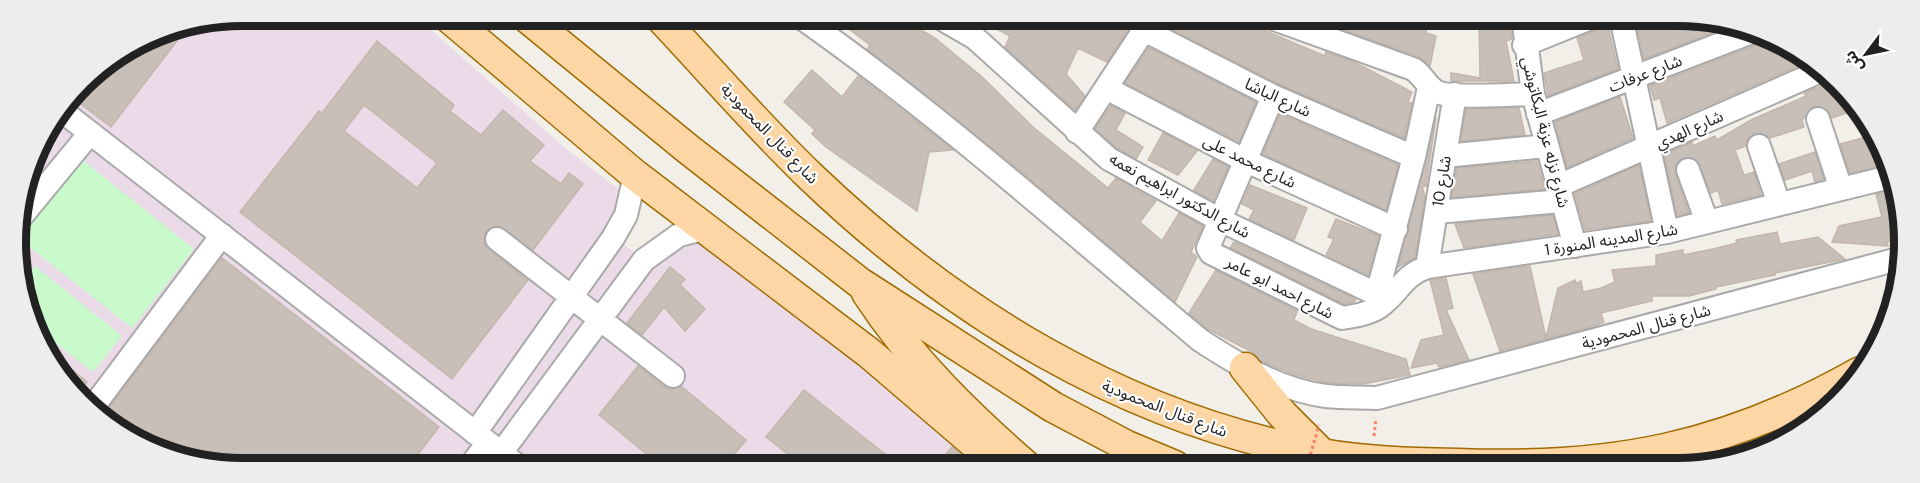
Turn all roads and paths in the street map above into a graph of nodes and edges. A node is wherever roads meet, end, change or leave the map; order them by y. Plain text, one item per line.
1 (459, 26) edge
2 (537, 26) edge
3 (668, 26) edge
4 (814, 26) edge
5 (954, 26) edge
6 (1144, 26) edge
7 (1151, 26) edge
8 (1294, 26) edge
9 (1523, 26) edge
10 (1571, 26) edge
11 (1623, 26) edge
12 (1743, 36) edge
13 (1524, 45) junction
14 (1815, 74) edge
15 (1634, 77) junction
16 (1429, 87) junction
17 (1106, 88) junction
18 (1455, 94) junction
19 (1273, 96) junction
20 (1536, 104) junction
21 (67, 115) edge
22 (1818, 118) dead end
23 (1077, 132) junction
24 (90, 133) junction
25 (1547, 146) junction
26 (1759, 146) dead end
27 (1649, 147) junction
28 (1445, 156) junction
29 (1414, 158) junction
30 (1244, 160) junction
31 (1688, 170) dead end
32 (635, 175) junction
33 (1885, 178) edge
34 (1841, 189) junction
35 (1560, 194) junction
36 (1779, 204) junction
37 (28, 208) edge
38 (1436, 212) junction
39 (1218, 219) junction
40 (1707, 222) junction
41 (707, 228) junction
42 (1396, 229) junction
43 (1666, 232) junction
44 (222, 235) junction
45 (497, 238) dead end
46 (1575, 246) junction
47 (1894, 260) edge
48 (1427, 267) junction
49 (860, 283) junction
50 (571, 297) junction
51 (1382, 297) junction
52 (1342, 318) joint
53 (601, 320) junction
54 (1245, 368) junction
55 (673, 376) dead end
56 (1844, 381) edge
57 (1377, 398) junction
58 (97, 402) edge
59 (1319, 425) dead end
60 (1374, 443) dead end
61 (496, 449) edge
62 (482, 458) edge
63 (992, 458) edge
64 (1017, 458) edge
65 (1156, 458) edge
66 (1309, 458) edge
67 (1314, 458) edge
68 (1315, 458) edge
69 (1622, 458) edge

1 - 32 main road
2 - 49 main road
3 - 66 main road, شارع قنال المحمودية
4 - 54 street, شارع قنال المحمودية
5 - 23 street, شارع الدكتور ابراهيم نعمه
6 - 17 street
7 - 19 street, شارع الباشا
8 - 16 street
9 - 13 street, شارع نزله عزبة البكاتوشي
10 - 13 street
11 - 15 street
12 - 15 street, شارع عرفات
13 - 20 street, شارع نزله عزبة البكاتوشي
14 - 27 street, شارع الهدي
15 - 20 street, شارع عرفات
15 - 27 street
16 - 18 street
16 - 29 street
17 - 23 street
17 - 30 street, شارع محمد على
18 - 20 street
18 - 28 street, شارع 10
19 - 29 street, شارع الباشا
19 - 30 street, شارع احمد ابو عامر
20 - 25 street, شارع نزله عزبة البكاتوشي
21 - 24 street
22 - 34 street
23 - 39 street, شارع الدكتور ابراهيم نعمه
24 - 37 street
24 - 44 street
25 - 28 street
25 - 35 street, شارع نزله عزبة البكاتوشي
26 - 36 street
27 - 35 street, شارع الهدي
27 - 43 street
28 - 38 street, شارع 10
29 - 42 street
30 - 39 street, شارع احمد ابو عامر
30 - 42 street, شارع محمد على
31 - 40 street
32 - 41 main road
32 - 50 street
33 - 34 street, شارع المدينه المنورة 1
34 - 36 street, شارع المدينه المنورة 1
35 - 38 street, شارع الهدي
35 - 46 street, شارع نزله عزبة البكاتوشي
36 - 40 street, شارع المدينه المنورة 1
38 - 48 street, شارع 10
39 - 51 street, شارع الدكتور ابراهيم نعمه
39 - 52 street, شارع احمد ابو عامر
40 - 43 street, شارع المدينه المنورة 1
41 - 53 street
41 - 63 main road
42 - 51 street
43 - 46 street, شارع المدينه المنورة 1
44 - 58 street
44 - 61 street
45 - 50 street
46 - 48 street, شارع المدينه المنورة 1
47 - 57 street, شارع قنال المحمودية
48 - 51 street, شارع المدينه المنورة 1
49 - 64 main road
49 - 65 main road
50 - 53 street
50 - 61 street
51 - 52 street, شارع المدينه المنورة 1
53 - 55 street
53 - 61 street
54 - 57 street, شارع قنال المحمودية
54 - 67 main road
56 - 69 main road, شارع قنال المحمودية
57 - 60 path
59 - 68 path, bridge
61 - 62 street

